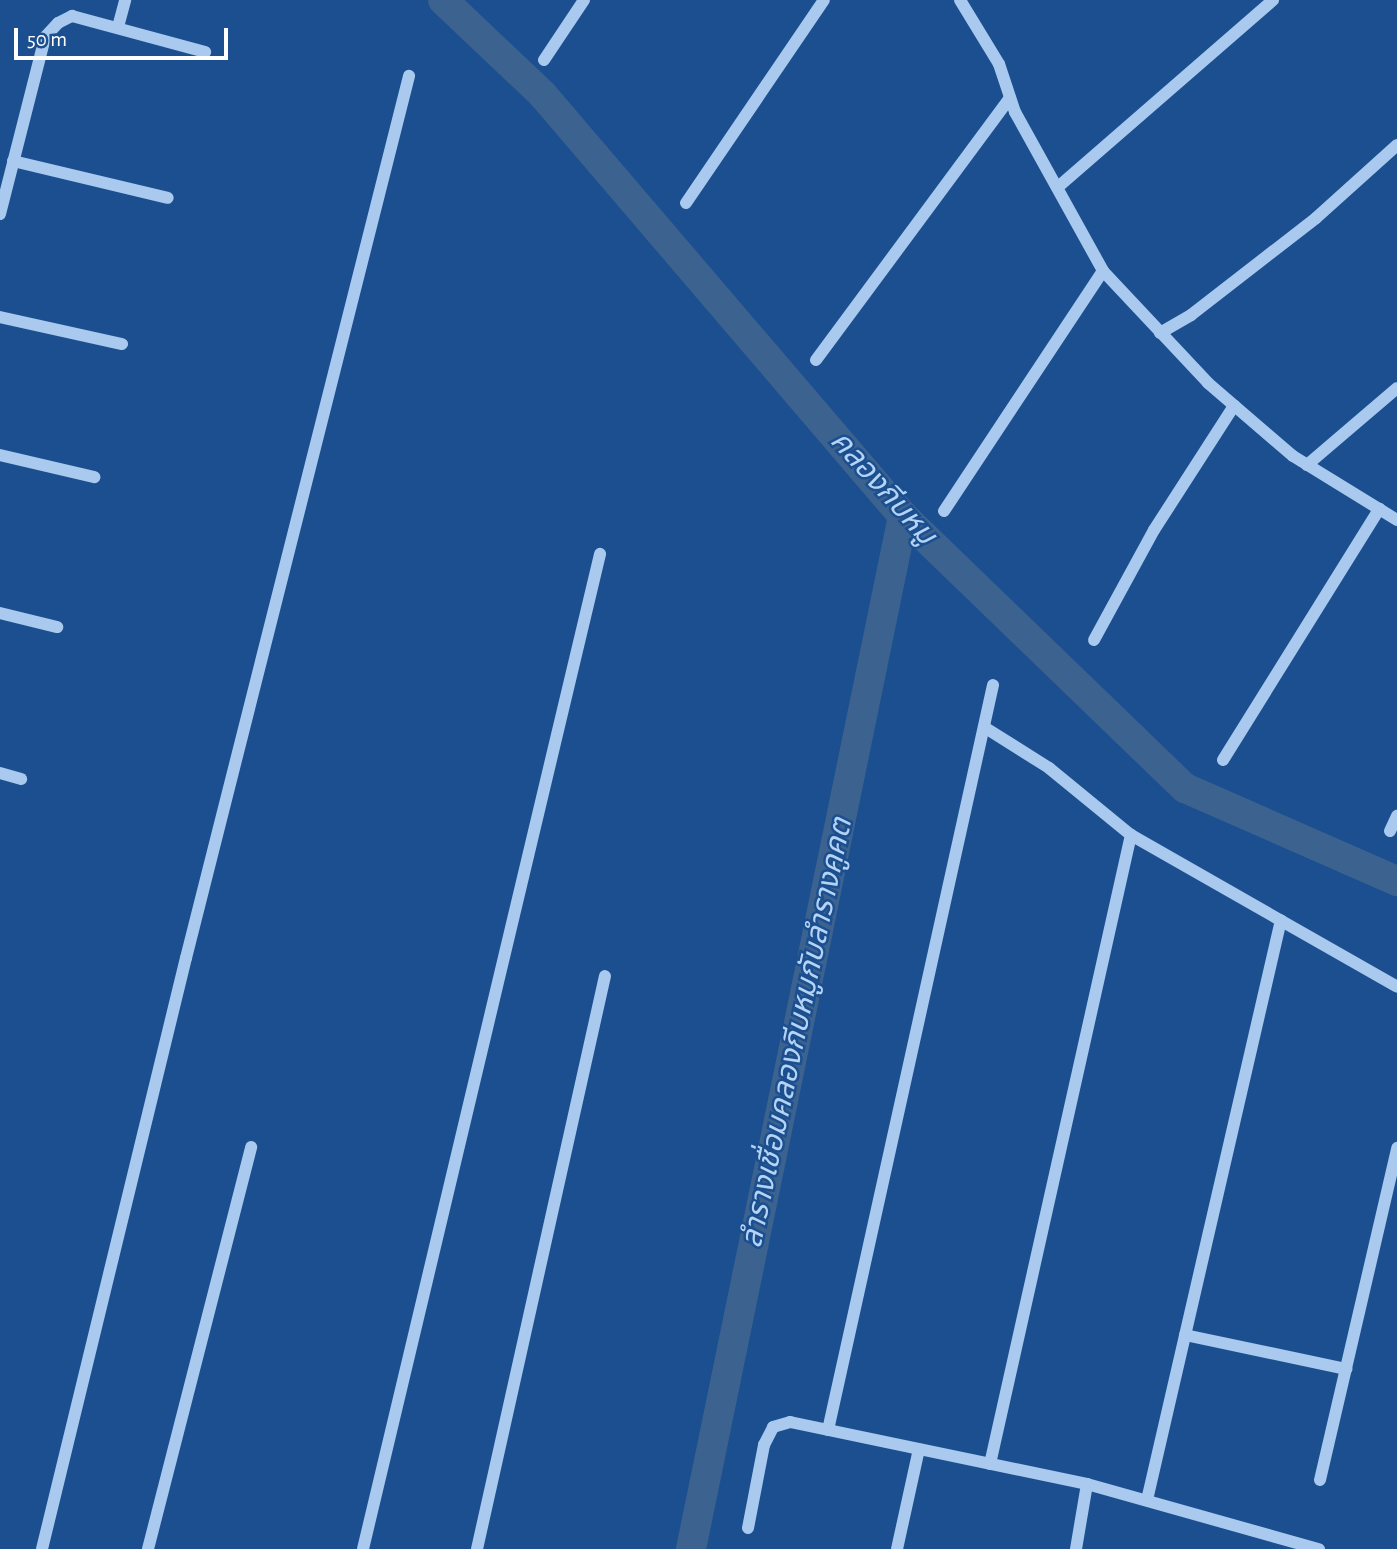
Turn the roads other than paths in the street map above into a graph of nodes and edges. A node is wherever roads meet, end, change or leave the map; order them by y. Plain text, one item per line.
1 (125, 0) edge
2 (584, 0) edge
3 (824, 0) edge
4 (960, 0) edge
5 (1273, 0) edge
6 (118, 27) junction
7 (205, 52) dead end
8 (544, 60) dead end
9 (408, 76) dead end
10 (1010, 98) junction
11 (1397, 145) edge
12 (13, 161) junction
13 (1058, 187) junction
14 (169, 198) dead end
15 (685, 203) dead end
16 (0, 214) edge
17 (1103, 271) junction
18 (0, 317) edge
19 (1160, 333) junction
20 (122, 344) dead end
21 (816, 360) dead end
22 (1397, 388) edge
23 (1234, 406) junction
24 (0, 455) edge
25 (1307, 465) junction
26 (94, 477) dead end
27 (1379, 509) junction
28 (944, 511) dead end
29 (1397, 520) edge
30 (600, 554) dead end
31 (0, 613) edge
32 (57, 627) dead end
33 (1094, 640) dead end
34 (993, 685) dead end
35 (984, 727) junction
36 (1223, 760) dead end
37 (0, 773) edge
38 (21, 779) dead end
39 (1397, 816) edge
40 (1390, 831) dead end
41 (1131, 835) junction
42 (1281, 920) junction
43 (605, 976) dead end
44 (1397, 987) edge
45 (251, 1147) dead end
46 (1397, 1148) edge
47 (1185, 1335) junction
48 (1346, 1369) junction
49 (828, 1430) junction
50 (919, 1449) junction
51 (990, 1464) junction
52 (1320, 1480) dead end
53 (1087, 1484) junction
54 (1147, 1500) junction
55 (748, 1528) dead end
56 (42, 1549) edge
57 (148, 1549) edge
58 (363, 1549) edge
59 (477, 1549) edge
60 (897, 1549) edge
61 (1076, 1549) edge
62 (1319, 1549) edge

1 - 6 street
2 - 8 street
3 - 15 street
4 - 10 street
5 - 13 street
6 - 7 street
6 - 12 street
9 - 56 street
10 - 13 street
10 - 21 street
11 - 19 street
12 - 14 street
12 - 16 street
13 - 17 street
17 - 19 street
17 - 28 street
18 - 20 street
19 - 23 street
22 - 25 street
23 - 25 street
23 - 33 street
24 - 26 street
25 - 27 street
27 - 29 street
27 - 36 street
30 - 58 street
31 - 32 street
34 - 35 street
35 - 41 street
35 - 49 street
37 - 38 street
39 - 40 street
41 - 42 street
41 - 51 street
42 - 44 street
42 - 47 street
43 - 59 street
45 - 57 street
46 - 48 street
47 - 48 street
47 - 54 street
48 - 52 street
49 - 50 street
49 - 55 street
50 - 51 street
50 - 60 street
51 - 53 street
53 - 54 street
53 - 61 street
54 - 62 street

